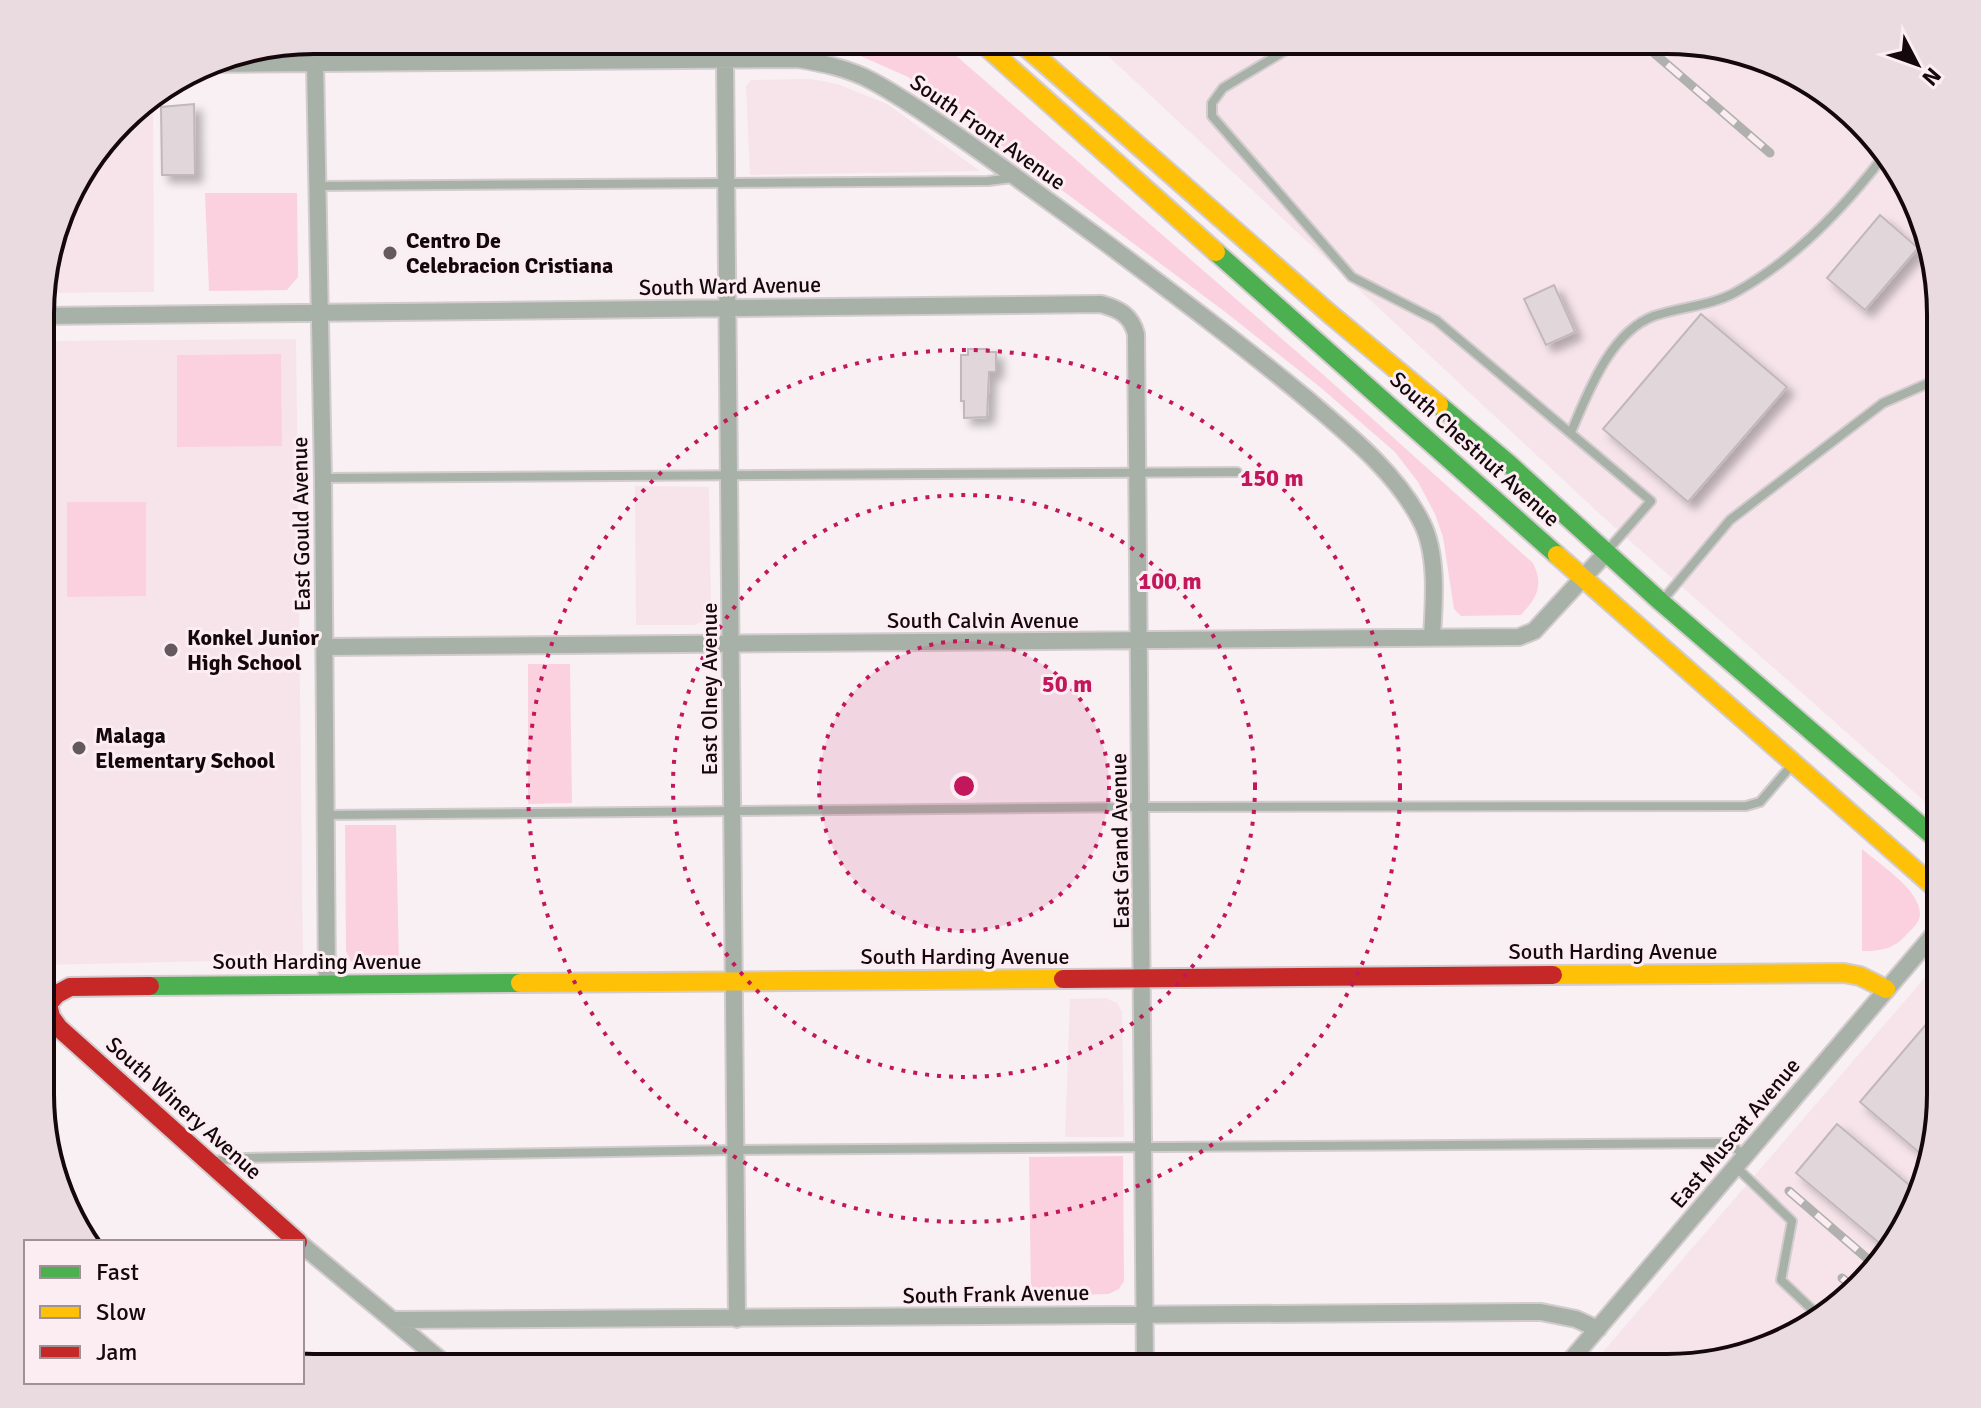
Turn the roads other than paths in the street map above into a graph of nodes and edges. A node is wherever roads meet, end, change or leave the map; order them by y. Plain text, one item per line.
1 (995, 54) edge
2 (1035, 55) edge
3 (1278, 55) edge
4 (725, 60) junction
5 (315, 62) junction
6 (248, 63) edge
7 (1878, 163) edge
8 (1017, 177) junction
9 (726, 182) junction
10 (317, 186) junction
11 (726, 308) junction
12 (319, 312) junction
13 (54, 316) edge
14 (1127, 316) joint
15 (1926, 384) edge
16 (1571, 432) junction
17 (1136, 472) junction
18 (1237, 472) dead end
19 (730, 476) junction
20 (323, 478) junction
21 (1606, 553) junction
22 (1583, 577) junction
23 (1661, 602) junction
24 (1432, 637) junction
25 (1139, 641) junction
26 (731, 644) junction
27 (324, 647) junction
28 (1795, 762) junction
29 (1141, 807) junction
30 (732, 813) junction
31 (325, 815) junction
32 (1926, 830) edge
33 (1926, 879) edge
34 (1926, 943) edge
35 (1144, 978) junction
36 (735, 981) junction
37 (327, 985) junction
38 (1886, 989) junction
39 (55, 996) edge
40 (55, 1022) edge
41 (1144, 1146) junction
42 (735, 1150) junction
43 (1740, 1161) junction
44 (208, 1162) junction
45 (292, 1240) edge
46 (304, 1250) edge
47 (1812, 1309) edge
48 (1146, 1314) junction
49 (737, 1319) junction
50 (392, 1320) junction
51 (1598, 1329) junction
52 (432, 1353) edge
53 (1145, 1354) edge
54 (1576, 1354) edge

1 - 22 main road, South Chestnut Avenue
2 - 21 main road, South Chestnut Avenue
3 - 16 lane
4 - 5 street, South Front Avenue
4 - 8 street, South Front Avenue
4 - 9 street, East Olney Avenue
5 - 6 street, South Front Avenue
5 - 10 street, East Gould Avenue
7 - 16 lane
8 - 9 lane
8 - 24 street, South Front Avenue
9 - 10 lane
9 - 11 street, East Olney Avenue
10 - 12 street, East Gould Avenue
11 - 12 street, South Ward Avenue
11 - 14 street, South Ward Avenue
11 - 19 street, East Olney Avenue
12 - 13 street, South Ward Avenue
12 - 20 street, East Gould Avenue
14 - 17 street, East Grand Avenue
15 - 23 lane
16 - 21 lane
17 - 18 lane
17 - 19 lane
17 - 25 street, East Grand Avenue
19 - 20 lane
19 - 26 street, East Olney Avenue
20 - 27 street, East Gould Avenue
21 - 22 street, South Calvin Avenue
21 - 23 main road, South Chestnut Avenue
22 - 24 street, South Calvin Avenue
22 - 28 main road, South Chestnut Avenue
23 - 32 main road, South Chestnut Avenue
24 - 25 street, South Calvin Avenue
25 - 26 street, South Calvin Avenue
25 - 29 street, East Grand Avenue
26 - 27 street, South Calvin Avenue
26 - 30 street, East Olney Avenue
27 - 31 street, East Gould Avenue
28 - 29 lane
28 - 33 main road, South Chestnut Avenue
29 - 30 lane
29 - 35 street, East Grand Avenue
30 - 31 lane
30 - 36 street, East Olney Avenue
31 - 37 street, East Gould Avenue
34 - 38 street, East Muscat Avenue
35 - 36 main road, South Harding Avenue
35 - 38 main road, South Harding Avenue
35 - 41 street, East Grand Avenue
36 - 37 main road, South Harding Avenue
36 - 42 street, East Olney Avenue
37 - 39 main road, South Harding Avenue
38 - 43 street, East Muscat Avenue
40 - 44 main road, South Winery Avenue
41 - 42 lane
41 - 43 lane
41 - 48 street, East Grand Avenue
42 - 44 lane
42 - 49 street, East Olney Avenue
43 - 47 lane
43 - 51 street, East Muscat Avenue
44 - 45 main road, South Winery Avenue
46 - 50 street, South Winery Avenue
48 - 49 street, South Frank Avenue
48 - 51 street, South Frank Avenue
48 - 53 street, East Grand Avenue
49 - 50 street, South Frank Avenue
50 - 52 street, South Winery Avenue
51 - 54 street, East Muscat Avenue

